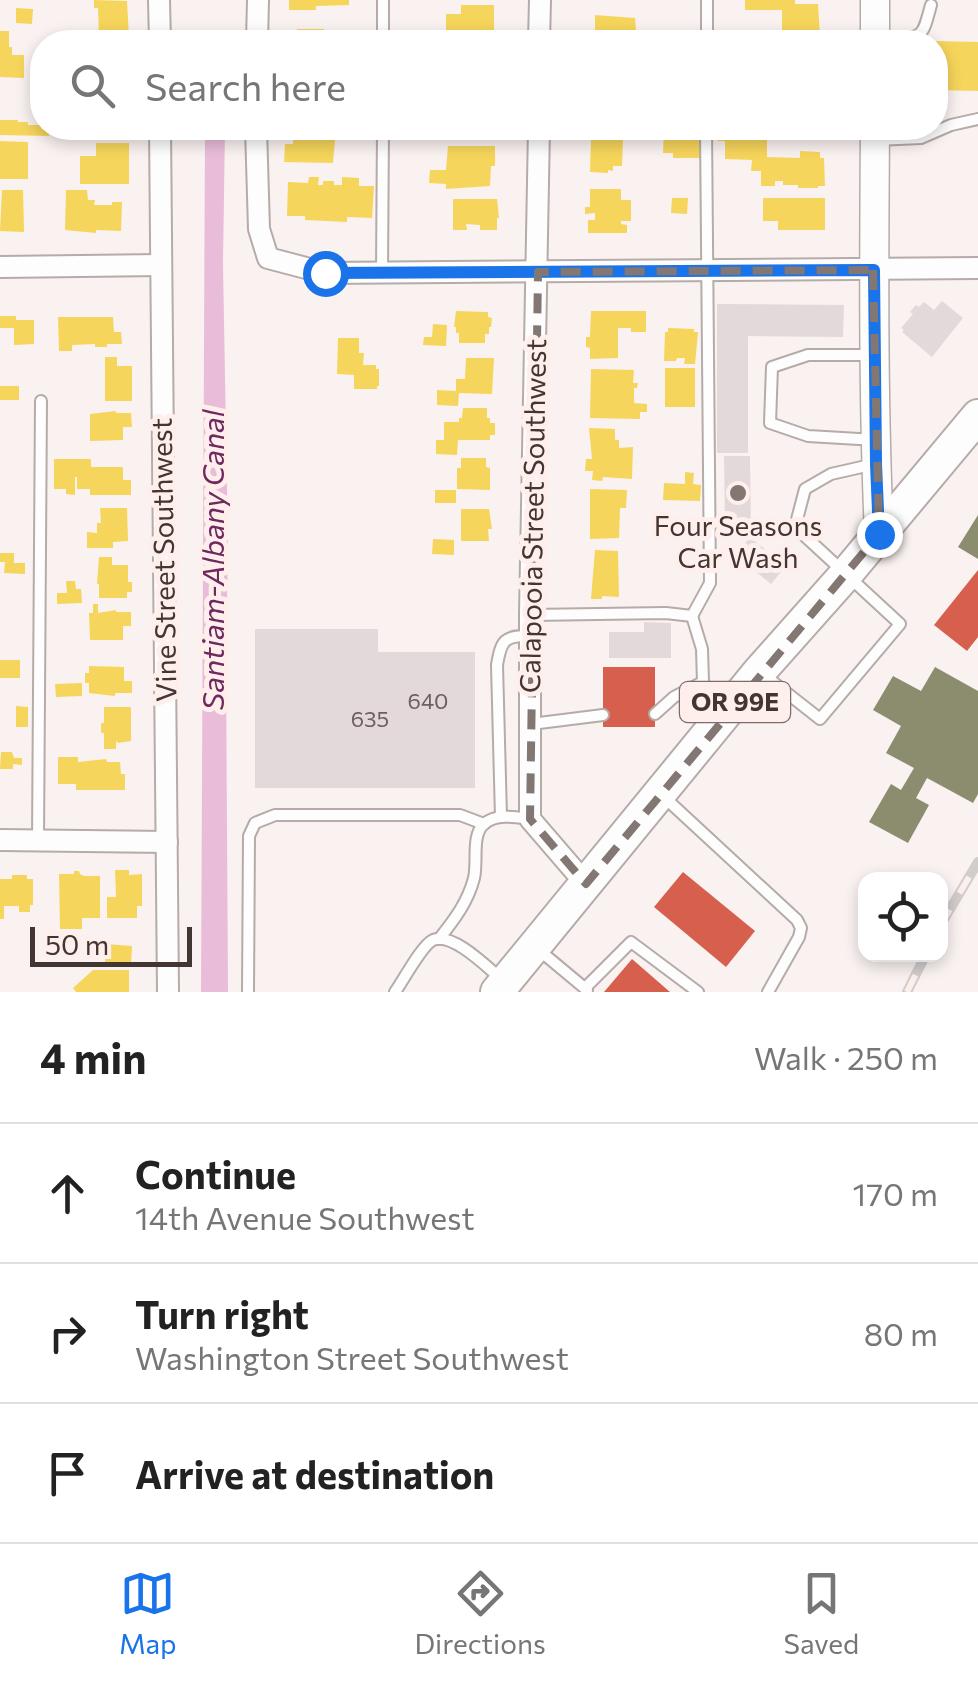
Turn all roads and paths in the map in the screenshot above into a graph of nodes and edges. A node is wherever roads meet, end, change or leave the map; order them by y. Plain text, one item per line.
1 (159, 0) edge
2 (258, 0) edge
3 (383, 0) edge
4 (540, 0) edge
5 (707, 0) edge
6 (876, 0) edge
7 (930, 5) dead end
8 (160, 30) edge
9 (257, 30) edge
10 (383, 30) edge
11 (539, 30) edge
12 (707, 30) edge
13 (876, 30) edge
14 (923, 30) edge
15 (978, 119) edge
16 (948, 126) edge
17 (160, 140) edge
18 (256, 140) edge
19 (383, 140) edge
20 (539, 140) edge
21 (706, 140) edge
22 (875, 140) edge
23 (161, 265) junction
24 (0, 267) edge
25 (978, 268) edge
26 (874, 270) junction
27 (706, 271) junction
28 (538, 272) junction
29 (382, 274) junction
30 (874, 356) junction
31 (41, 401) dead end
32 (978, 416) edge
33 (876, 452) junction
34 (879, 534) junction
35 (847, 573) junction
36 (692, 616) junction
37 (530, 626) junction
38 (760, 672) junction
39 (704, 682) junction
40 (655, 714) dead end
41 (602, 715) dead end
42 (722, 718) junction
43 (530, 724) junction
44 (660, 793) junction
45 (500, 817) junction
46 (530, 819) junction
47 (484, 824) junction
48 (0, 840) edge
49 (38, 840) junction
50 (167, 842) junction
51 (586, 884) junction
52 (438, 939) junction
53 (534, 946) junction
54 (501, 987) edge
55 (587, 990) edge
56 (168, 992) edge
57 (248, 992) edge
58 (395, 992) edge
59 (698, 992) edge
60 (768, 992) edge

1 - 8 street
2 - 9 street
3 - 10 lane
4 - 11 street
5 - 12 lane
6 - 13 street
7 - 14 lane
15 - 16 lane
17 - 23 street, Vine Street Southwest
18 - 29 street
19 - 29 lane
20 - 28 street, Calapooia Street Southwest
21 - 27 lane
22 - 26 street
23 - 24 street
23 - 50 street, Vine Street Southwest
25 - 26 street
26 - 27 street
26 - 30 street
27 - 28 street
27 - 36 lane
28 - 29 street
28 - 37 street, Calapooia Street Southwest
30 - 33 street
30 - 33 lane
31 - 49 lane
32 - 34 main road, OR 99E
33 - 34 street
33 - 35 lane
34 - 35 main road, OR 99E
35 - 38 main road, OR 99E
35 - 38 lane
36 - 37 lane
36 - 39 lane
37 - 43 street, Calapooia Street Southwest
37 - 45 lane
38 - 42 main road, OR 99E
39 - 40 lane
39 - 42 lane
41 - 43 lane
42 - 44 main road, OR 99E
43 - 46 street, Calapooia Street Southwest
44 - 51 main road, OR 99E
44 - 60 lane
45 - 46 lane
45 - 47 lane
46 - 51 street
47 - 52 lane
47 - 57 lane
48 - 49 street
49 - 50 street
50 - 56 street, Vine Street Southwest
51 - 53 main road, OR 99E
52 - 54 lane
52 - 58 lane
53 - 54 main road, OR 99E
53 - 55 lane
55 - 59 lane

